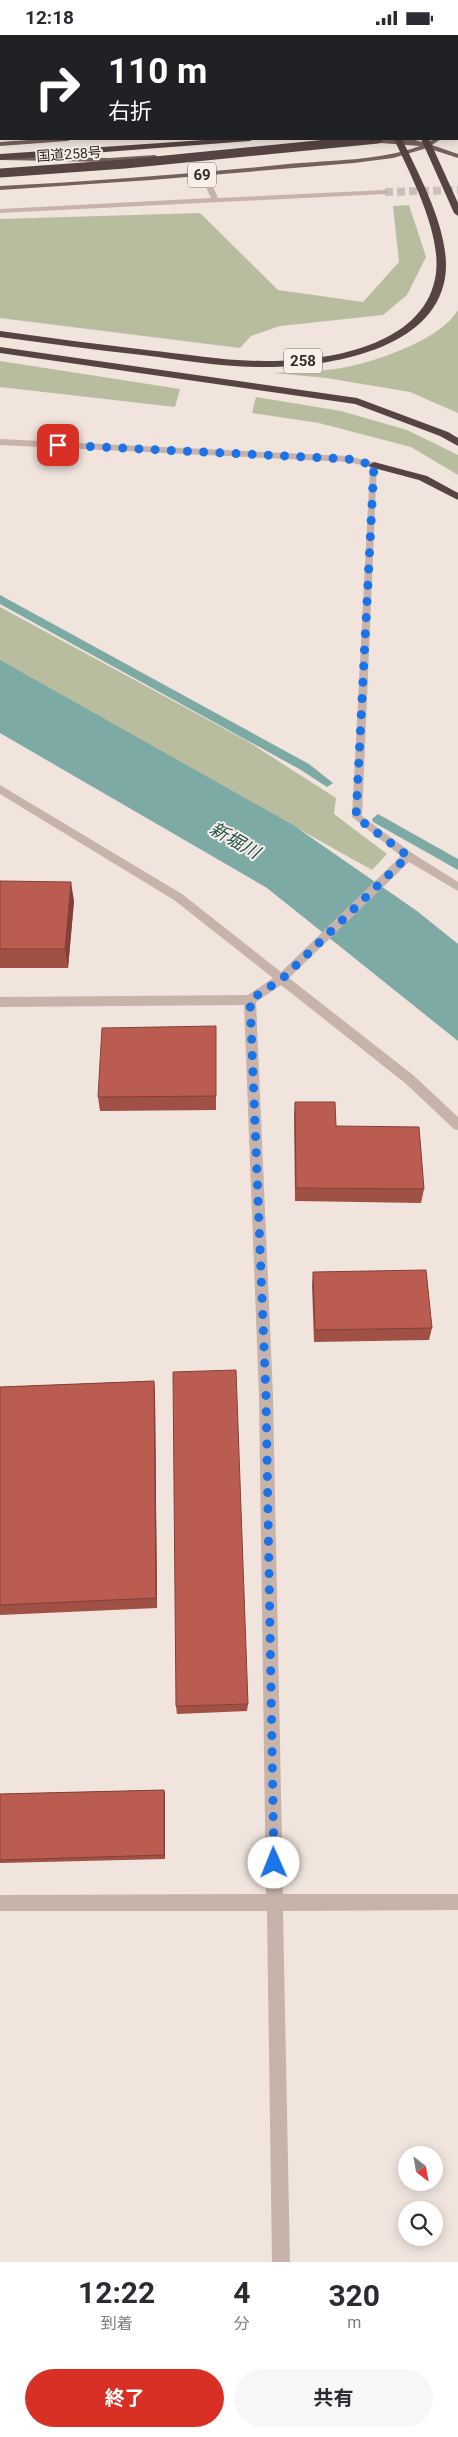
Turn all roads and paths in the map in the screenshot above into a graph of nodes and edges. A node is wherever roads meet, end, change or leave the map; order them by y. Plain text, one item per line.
1 (54, 140) edge
2 (237, 140) edge
3 (368, 140) edge
4 (398, 140) edge
5 (427, 142) edge
6 (0, 144) edge
7 (404, 152) junction
8 (458, 156) edge
9 (0, 158) edge
10 (0, 173) edge
11 (204, 175) junction
12 (0, 188) edge
13 (385, 192) tunnel mouth
14 (215, 201) junction
15 (0, 211) edge
16 (458, 213) edge
17 (0, 334) edge
18 (0, 350) edge
19 (0, 442) edge
20 (458, 443) edge
21 (374, 465) junction
22 (458, 497) edge
23 (0, 789) edge
24 (408, 856) junction
25 (458, 887) edge
26 (282, 979) junction
27 (250, 1000) junction
28 (0, 1002) edge
29 (458, 1125) edge
30 (274, 1902) junction
31 (458, 1902) edge
32 (0, 1903) edge
33 (281, 2262) edge

1 - 6 main road
2 - 9 highway, 国道258号
3 - 10 highway, 国道258号, bridge
4 - 5 main road, 69
4 - 7 highway, 258
4 - 9 main road, 69
5 - 7 main road, 69
5 - 8 main road, 69
5 - 16 highway
7 - 11 main road, 69
7 - 17 highway, 258
11 - 12 main road, 69
11 - 14 street
13 - 14 street
14 - 15 street
18 - 20 highway, 258
19 - 21 street
21 - 22 highway
21 - 24 street
23 - 26 street
24 - 25 street
24 - 26 street
26 - 27 street
26 - 29 street
27 - 28 street
27 - 30 street
30 - 31 street
30 - 32 street
30 - 33 street

